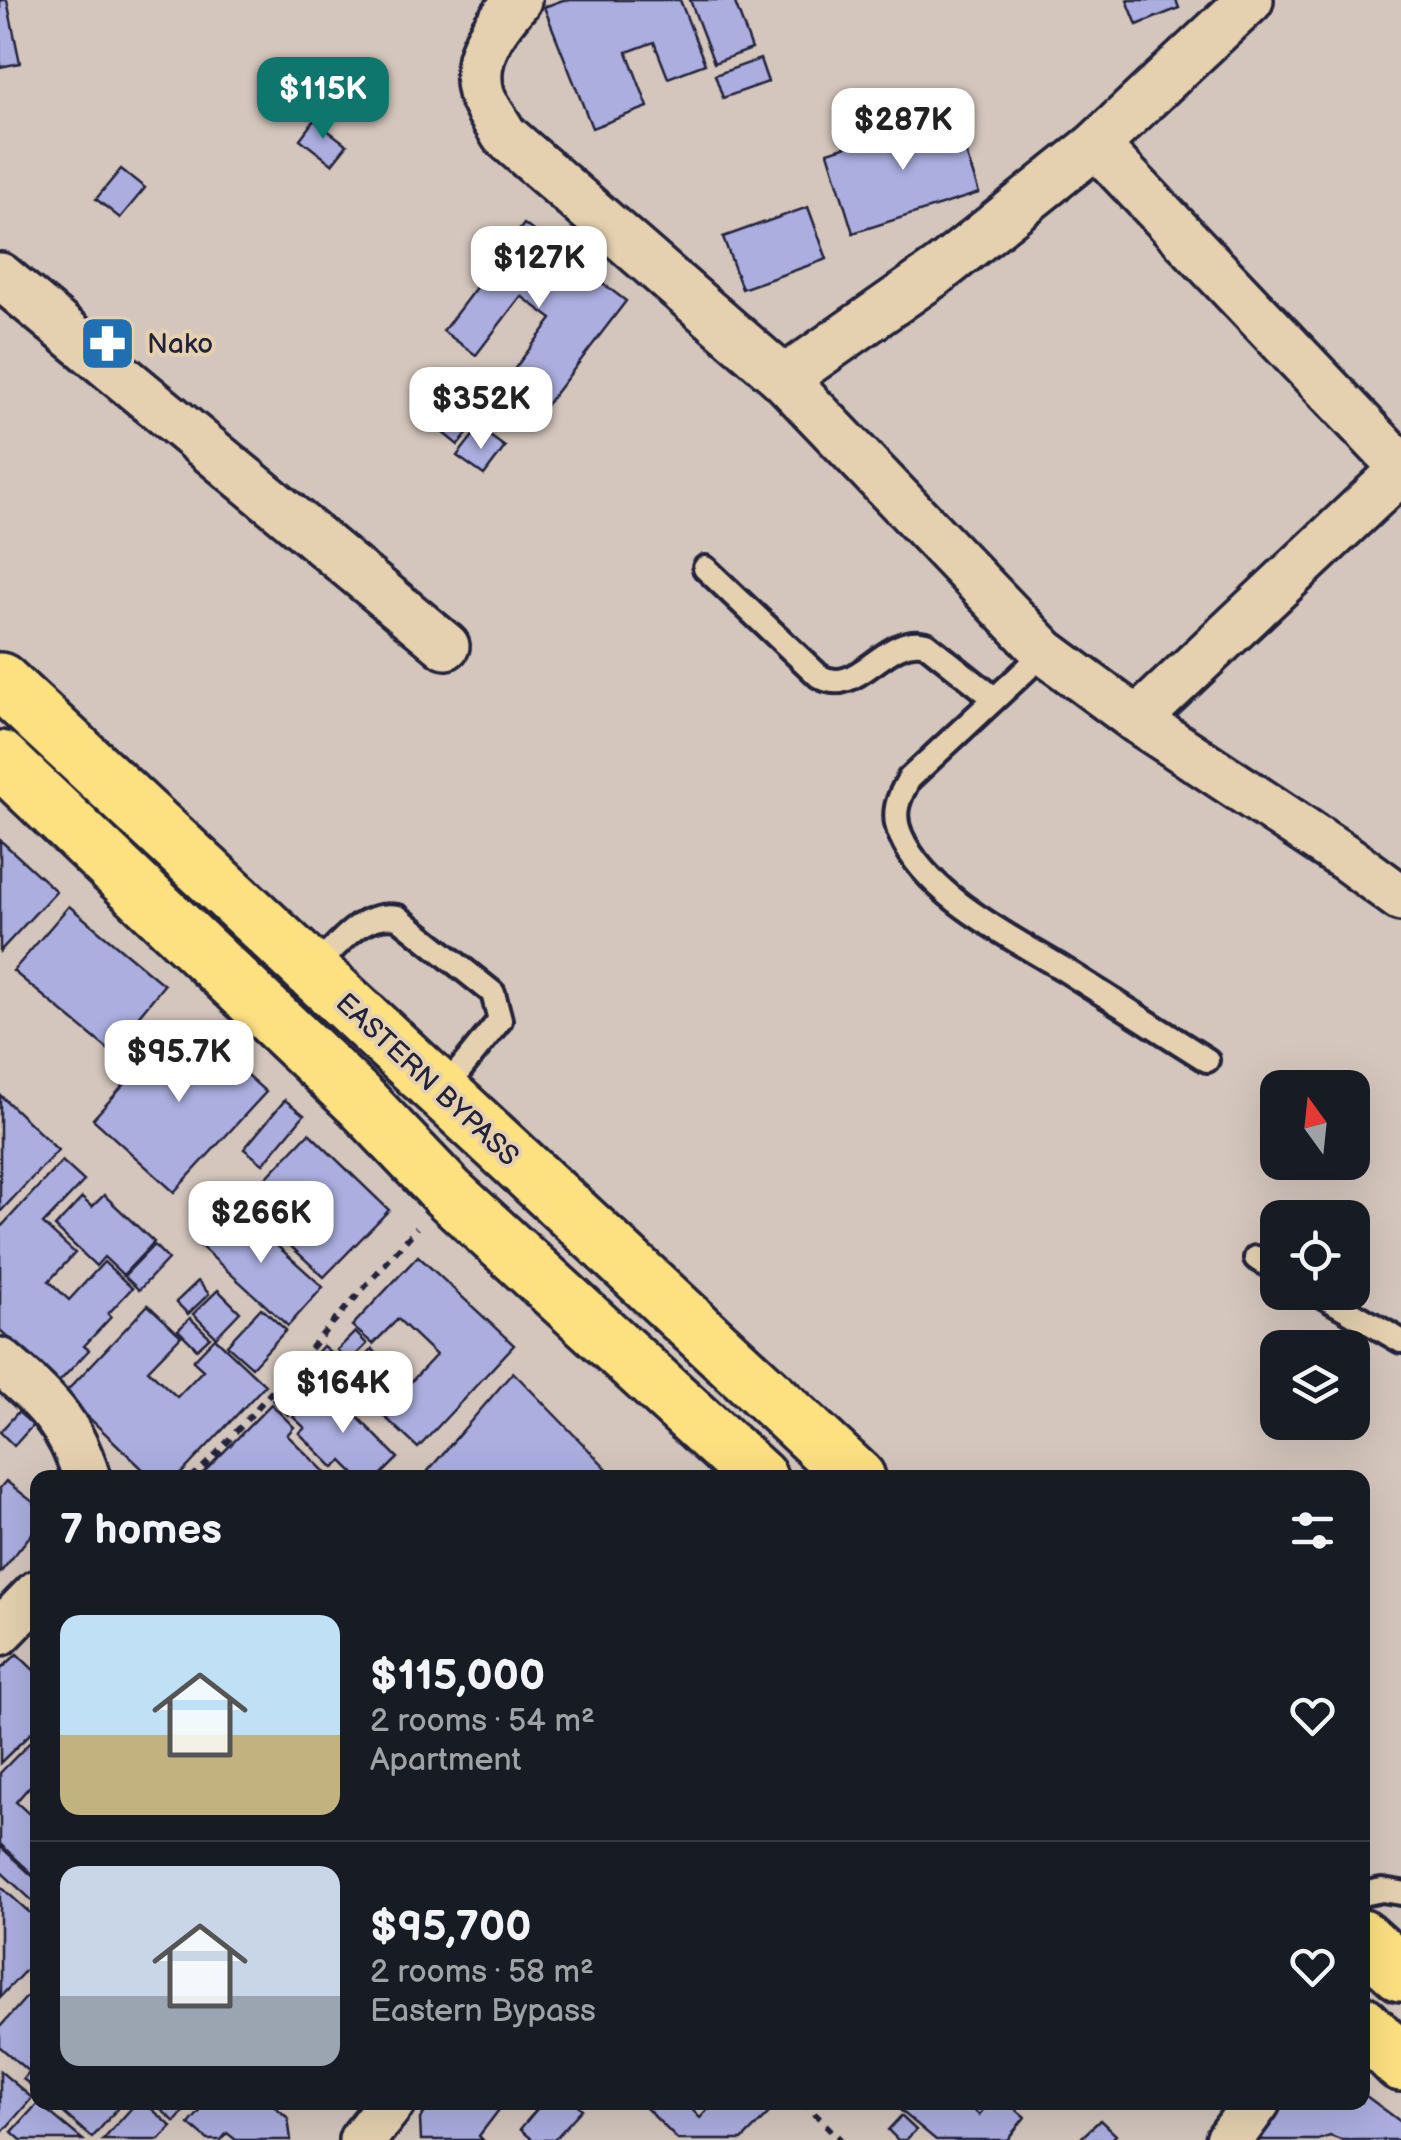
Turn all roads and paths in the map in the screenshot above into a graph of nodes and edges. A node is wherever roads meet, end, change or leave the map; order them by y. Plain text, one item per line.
1 (518, 0) edge
2 (1250, 0) edge
3 (1096, 145) junction
4 (0, 276) edge
5 (784, 379) junction
6 (1401, 468) edge
7 (705, 568) dead end
8 (446, 646) dead end
9 (1045, 652) junction
10 (0, 681) edge
11 (994, 698) junction
12 (1138, 720) junction
13 (0, 759) edge
14 (1401, 898) edge
15 (311, 972) junction
16 (1207, 1060) dead end
17 (441, 1093) junction
18 (448, 1194) junction
19 (1256, 1258) dead end
20 (1260, 1260) edge
21 (1347, 1310) edge
22 (1401, 1341) edge
23 (0, 1361) edge
24 (84, 1470) edge
25 (199, 1470) edge
26 (750, 1470) edge
27 (848, 1470) edge
28 (30, 1601) edge
29 (0, 1632) edge
30 (1370, 1892) edge
31 (1401, 1893) edge
32 (1370, 1945) edge
33 (1401, 1973) edge
34 (1370, 2032) edge
35 (1401, 2063) edge
36 (386, 2110) edge
37 (811, 2110) edge
38 (1251, 2110) edge
39 (362, 2140) edge
40 (841, 2140) edge
41 (1229, 2140) edge

1 - 5 street
2 - 3 street
3 - 5 street
3 - 6 street
4 - 8 street
5 - 9 street
6 - 12 street
7 - 11 lane
9 - 11 lane
9 - 12 street
10 - 15 highway, EASTERN BYPASS
11 - 16 lane
12 - 14 street
13 - 18 highway
15 - 17 highway, EASTERN BYPASS
15 - 17 lane
17 - 27 highway, EASTERN BYPASS
18 - 25 path
18 - 26 highway
19 - 20 lane
21 - 22 lane
23 - 24 street
28 - 29 street
30 - 31 lane
32 - 33 highway
34 - 35 highway
36 - 39 street
37 - 40 path
38 - 41 street

